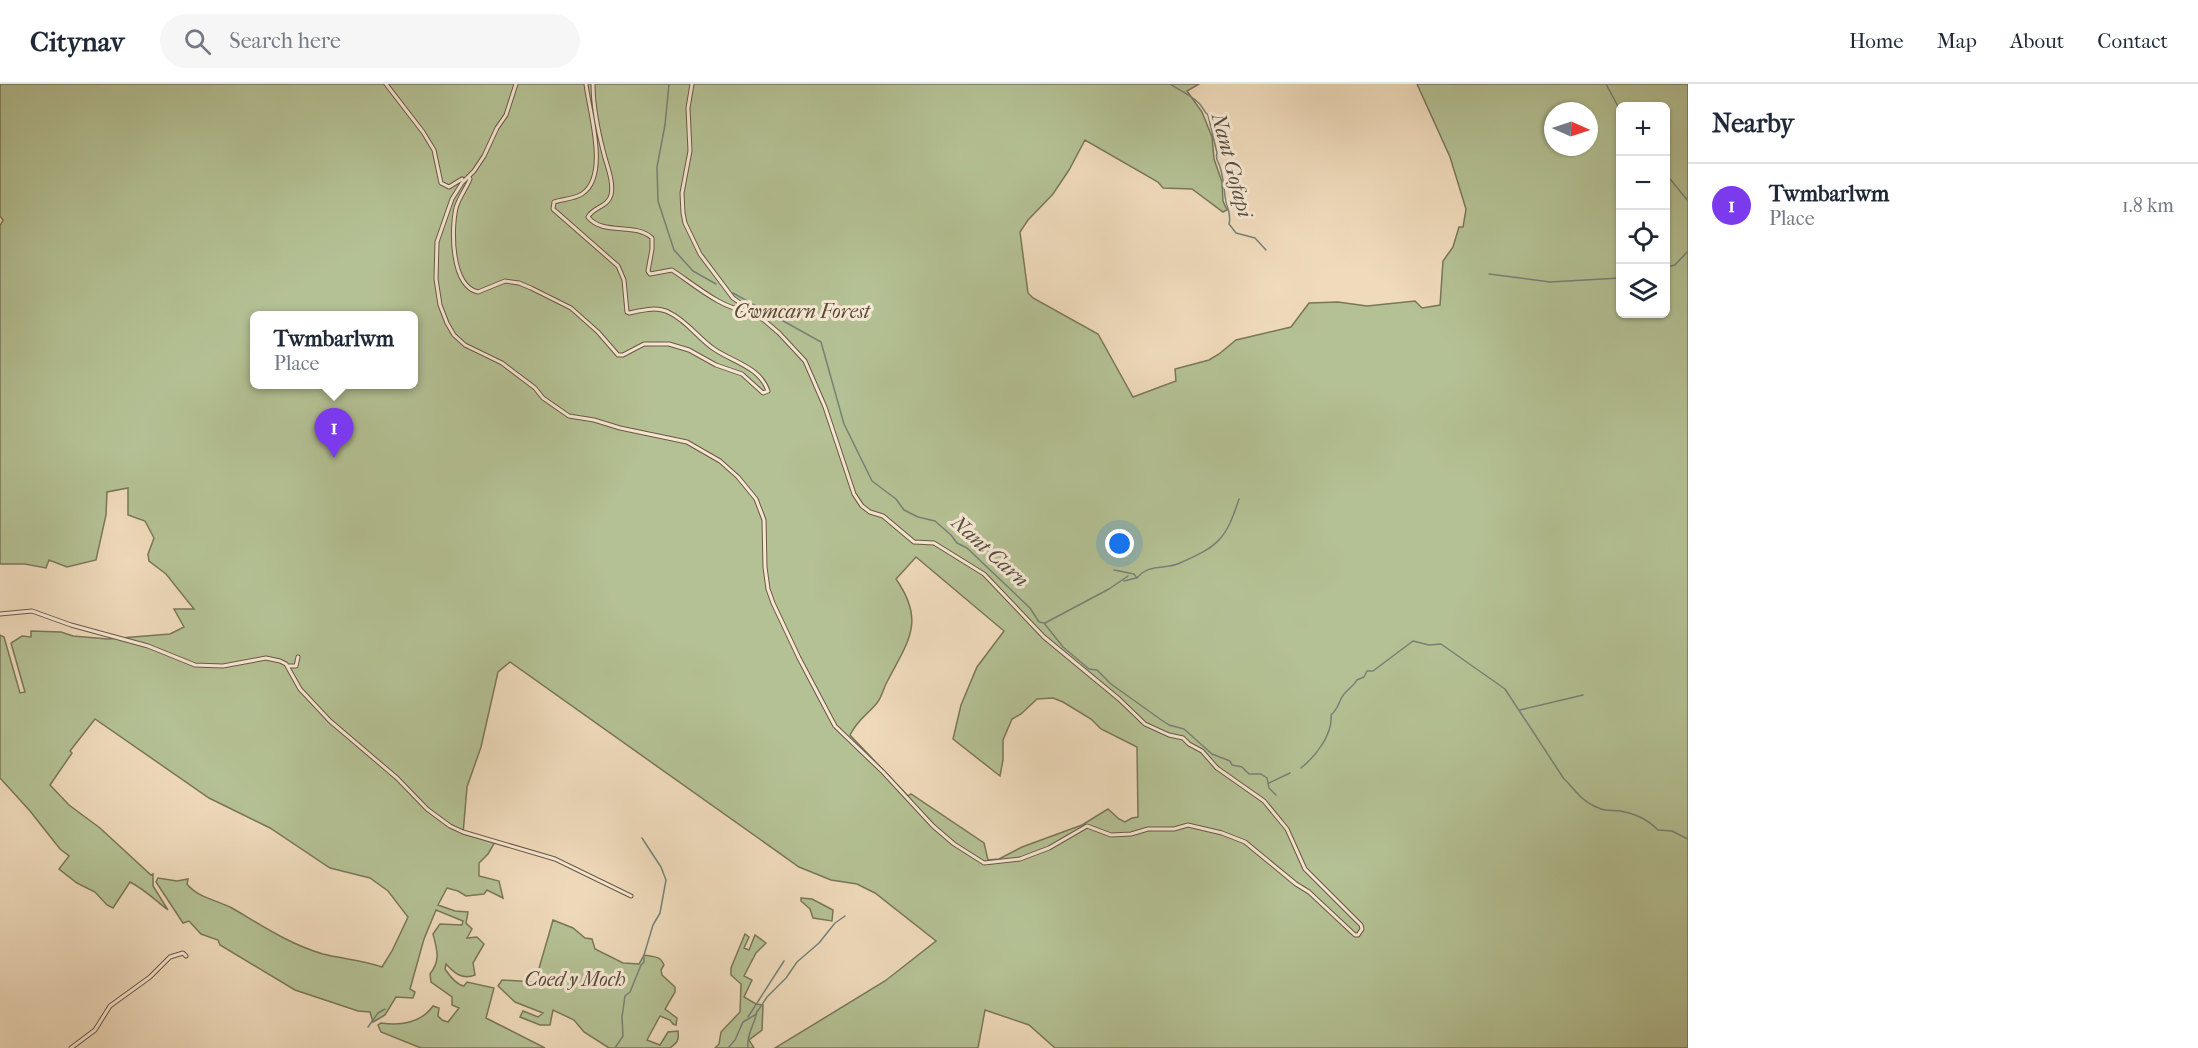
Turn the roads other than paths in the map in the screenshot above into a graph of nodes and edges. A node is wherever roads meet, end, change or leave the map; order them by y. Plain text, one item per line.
1 (386, 84) edge
2 (516, 84) edge
3 (586, 84) edge
4 (592, 84) edge
5 (692, 84) edge
6 (469, 177) junction
7 (750, 310) junction
8 (0, 614) edge
9 (298, 657) dead end
10 (288, 666) junction
11 (631, 896) dead end
12 (186, 956) dead end
13 (72, 1048) edge

1 - 6 street
2 - 6 street
3 - 6 street
4 - 7 street
5 - 7 street
6 - 7 street
8 - 10 street
9 - 10 street
10 - 11 street
12 - 13 street

